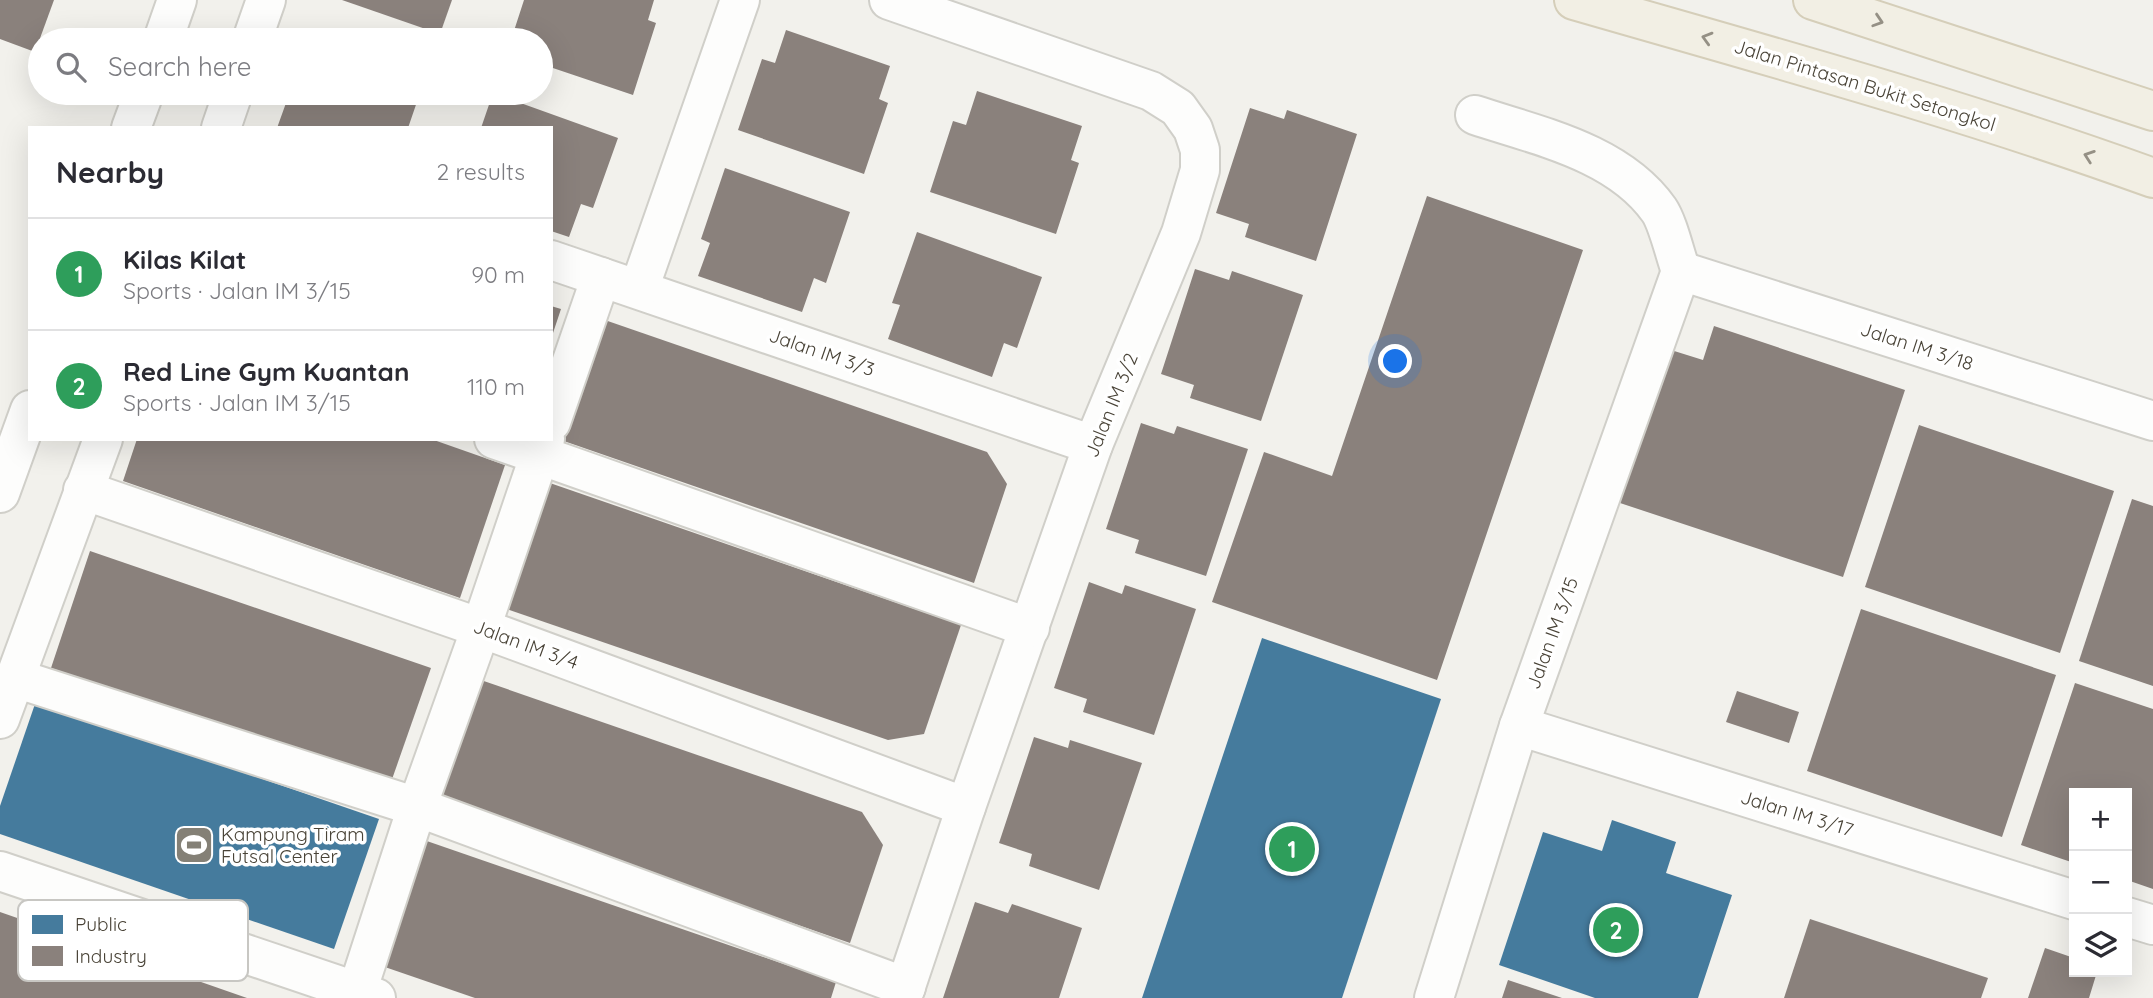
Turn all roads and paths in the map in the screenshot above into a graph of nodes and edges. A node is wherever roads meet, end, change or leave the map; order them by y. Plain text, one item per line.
1 (177, 0) edge
2 (266, 0) edge
3 (740, 0) edge
4 (889, 0) edge
5 (1574, 0) edge
6 (1813, 0) edge
7 (167, 28) edge
8 (256, 28) edge
9 (140, 105) edge
10 (229, 105) edge
11 (2153, 111) edge
12 (1475, 115) dead end
13 (132, 126) edge
14 (222, 126) edge
15 (2153, 178) edge
16 (553, 261) edge
17 (1681, 271) junction
18 (601, 277) junction
19 (639, 289) junction
20 (28, 416) edge
21 (553, 416) edge
22 (2153, 421) edge
23 (102, 441) edge
24 (544, 441) edge
25 (550, 441) edge
26 (1093, 445) junction
27 (83, 490) junction
28 (0, 493) edge
29 (481, 628) junction
30 (1030, 628) junction
31 (15, 678) junction
32 (0, 719) edge
33 (1519, 726) junction
34 (417, 807) junction
35 (966, 807) junction
36 (0, 871) edge
37 (2069, 898) edge
38 (84, 900) edge
39 (2132, 918) edge
40 (2153, 925) edge
41 (248, 957) edge
42 (904, 993) edge
43 (362, 996) edge
44 (1434, 998) edge

1 - 7 street
2 - 8 street
3 - 19 street
4 - 26 street, Jalan IM 3/2
15 -> 5 main road, Jalan Pintasan Bukit Setongkol
6 -> 11 main road
9 - 13 street
10 - 14 street
12 - 17 street
16 - 18 street, Jalan IM 3/3
17 - 22 street, Jalan IM 3/18
17 - 33 street, Jalan IM 3/15
18 - 19 street, Jalan IM 3/3
18 - 21 street
19 - 26 street, Jalan IM 3/3
20 - 28 street
23 - 27 street
24 - 29 street
25 - 30 street
26 - 30 street, Jalan IM 3/2
27 - 29 street, Jalan IM 3/4
27 - 31 street
29 - 34 street
29 - 35 street, Jalan IM 3/4
30 - 35 street, Jalan IM 3/2
31 - 32 street
31 - 34 street
33 - 37 street, Jalan IM 3/17
33 - 44 street, Jalan IM 3/15
34 - 42 street
34 - 43 street
35 - 42 street, Jalan IM 3/2
36 - 38 street
39 - 40 street
41 - 43 street

